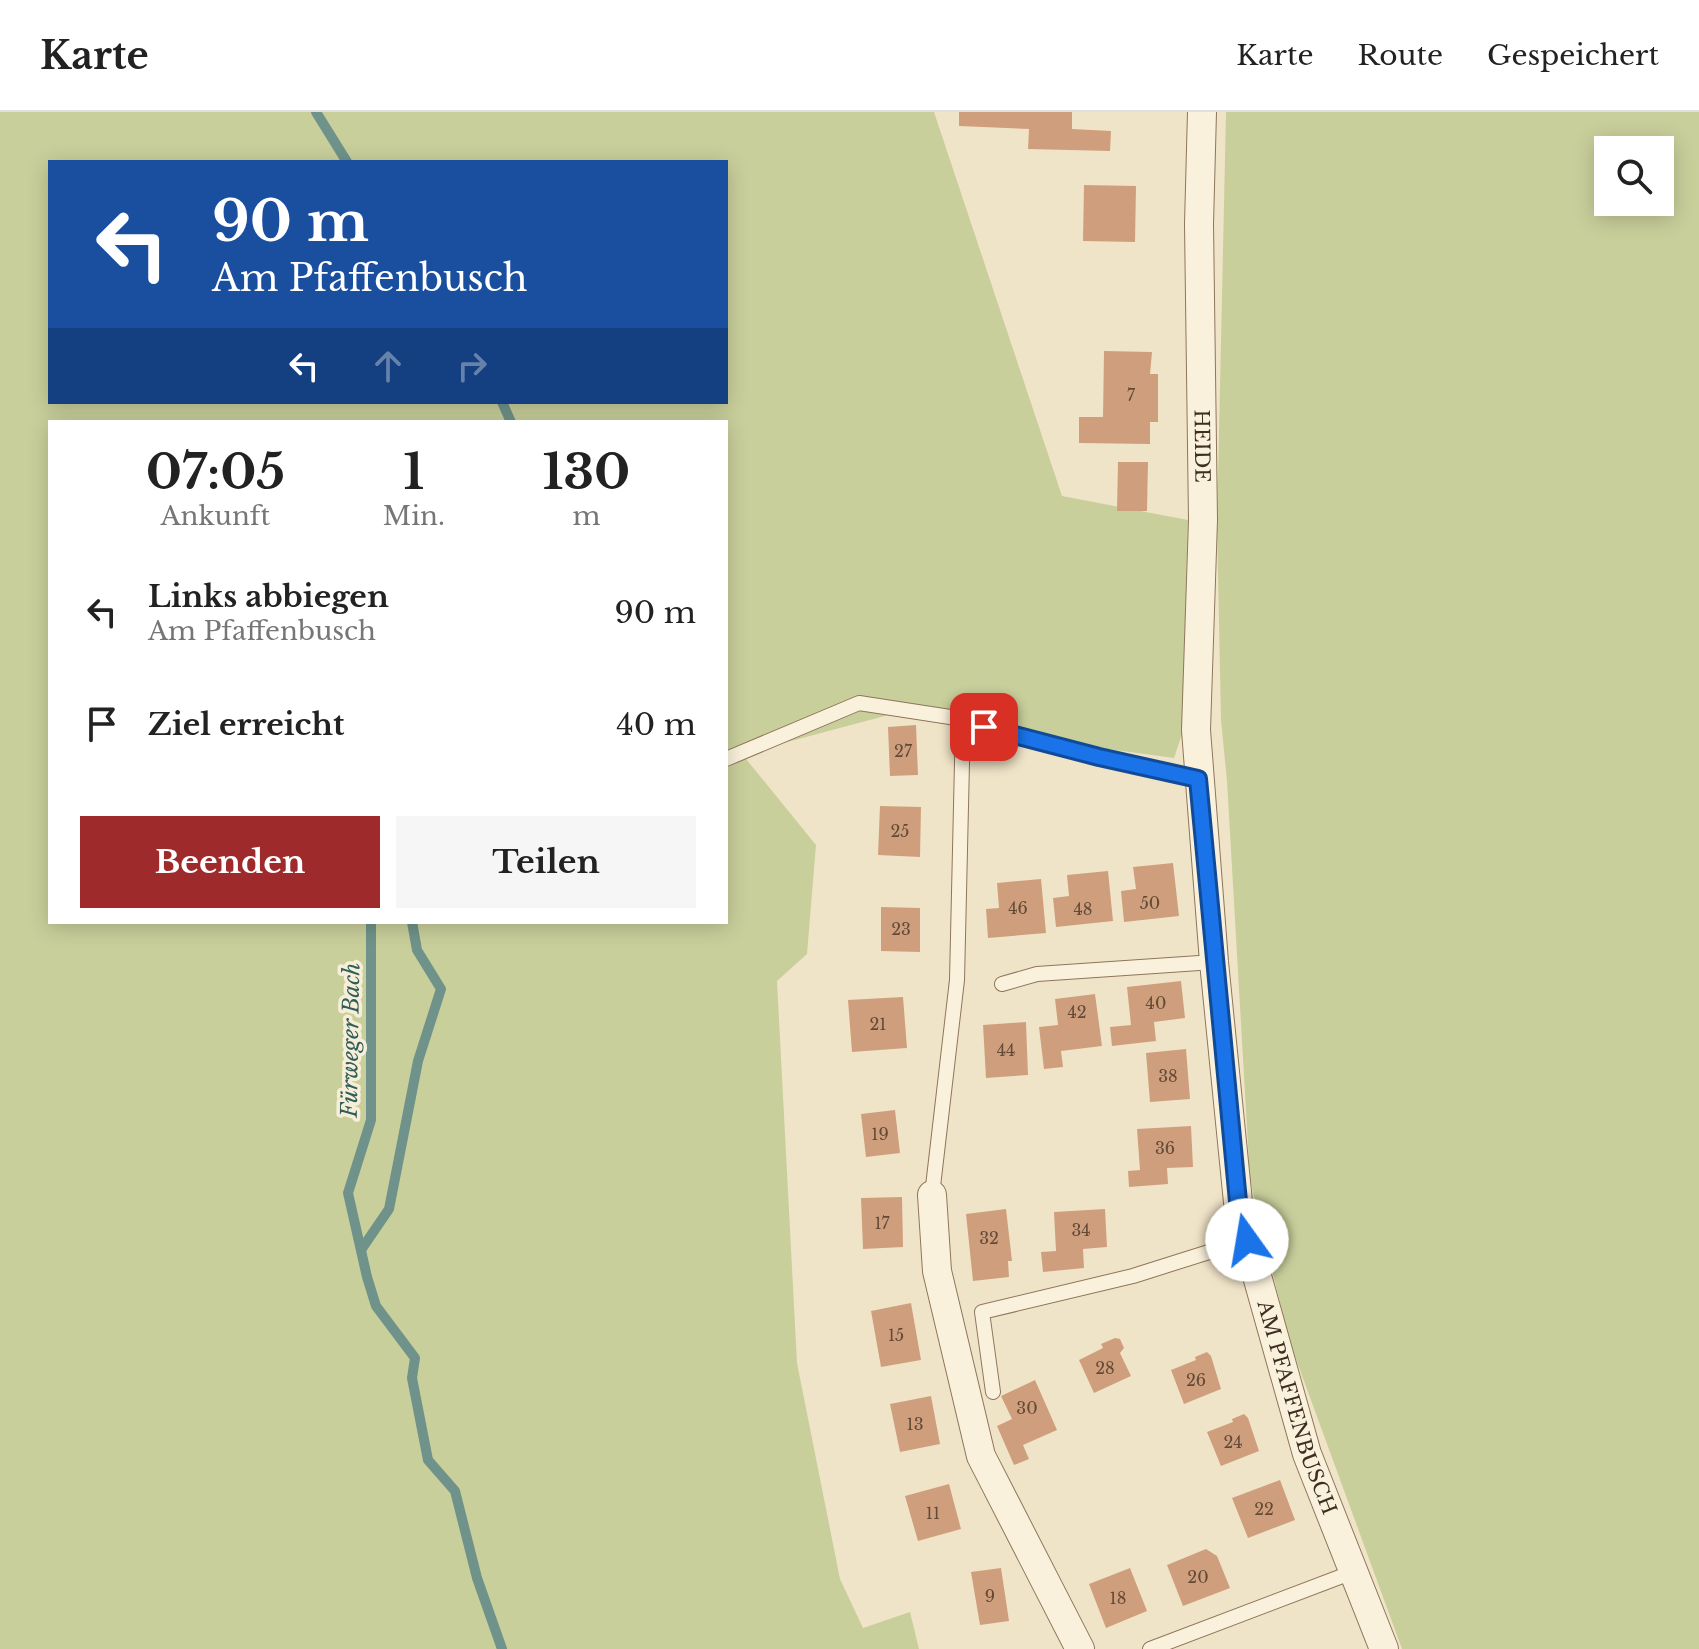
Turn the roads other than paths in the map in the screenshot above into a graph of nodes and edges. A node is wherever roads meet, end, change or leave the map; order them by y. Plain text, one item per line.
1 (1202, 112) edge
2 (963, 719) junction
3 (728, 758) edge
4 (1198, 779) junction
5 (1214, 962) junction
6 (1002, 984) dead end
7 (932, 1195) joint
8 (1247, 1240) junction
9 (993, 1392) dead end
10 (1353, 1572) junction
11 (1080, 1649) edge
12 (1150, 1649) edge
13 (1384, 1649) edge

1 - 4 street, HEIDE
2 - 3 lane
2 - 4 lane
2 - 7 lane
4 - 5 street, AM PFAFFENBUSCH
5 - 6 lane
5 - 8 street, AM PFAFFENBUSCH
7 - 11 street
8 - 9 lane
8 - 10 street, AM PFAFFENBUSCH
10 - 12 lane
10 - 13 street, AM PFAFFENBUSCH

